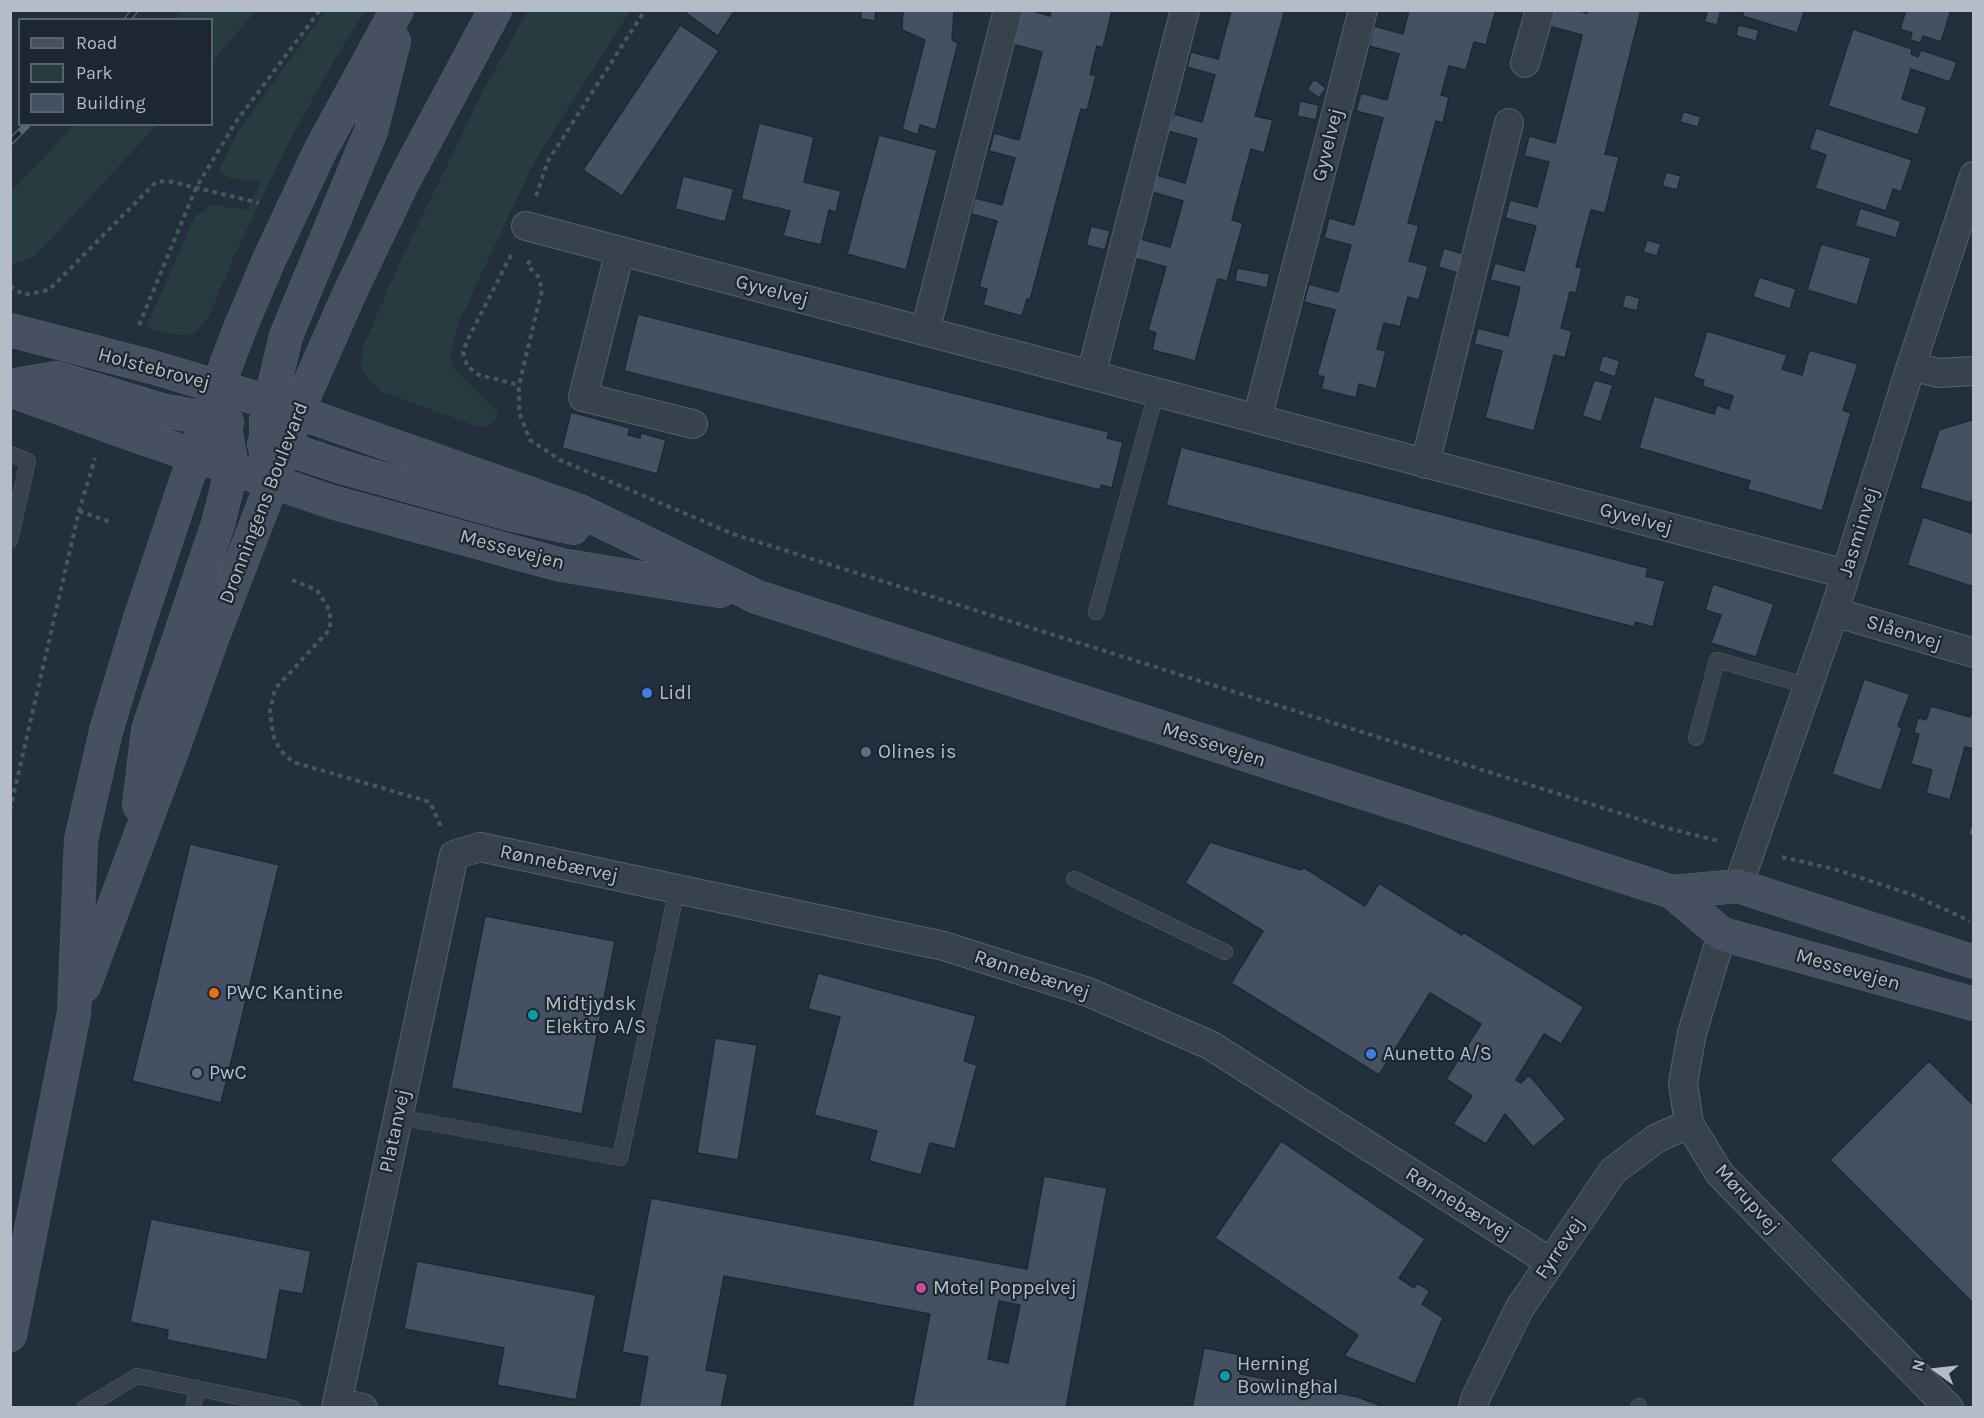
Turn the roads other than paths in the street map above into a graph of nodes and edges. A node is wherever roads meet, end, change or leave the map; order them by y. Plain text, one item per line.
1 (397, 10) edge
2 (402, 10) edge
3 (495, 10) edge
4 (1008, 10) edge
5 (1185, 10) edge
6 (1363, 10) edge
7 (1540, 10) edge
8 (1525, 63) dead end
9 (1509, 123) dead end
10 (1974, 176) edge
11 (526, 226) dead end
12 (620, 251) junction
13 (925, 331) junction
14 (16, 332) edge
15 (1911, 366) junction
16 (1974, 371) edge
17 (1090, 375) junction
18 (218, 386) junction
19 (10, 388) edge
20 (1156, 393) junction
21 (1257, 419) junction
22 (693, 424) dead end
23 (276, 425) junction
24 (223, 439) junction
25 (10, 454) edge
26 (195, 456) junction
27 (1425, 464) junction
28 (272, 483) junction
29 (10, 540) edge
30 (1846, 574) junction
31 (757, 597) junction
32 (1096, 612) dead end
33 (1834, 612) junction
34 (1974, 653) edge
35 (1808, 686) junction
36 (1696, 738) dead end
37 (134, 854) junction
38 (454, 855) joint
39 (1074, 879) dead end
40 (1738, 886) junction
41 (677, 889) junction
42 (1672, 892) junction
43 (1722, 934) junction
44 (1226, 952) dead end
45 (1974, 962) edge
46 (1974, 1004) edge
47 (74, 1012) junction
48 (398, 1117) junction
49 (1689, 1124) junction
50 (1550, 1262) junction
51 (10, 1335) edge
52 (197, 1388) junction
53 (346, 1406) edge
54 (84, 1407) edge
55 (194, 1407) edge
56 (293, 1407) edge
57 (1473, 1407) edge
58 (1949, 1407) edge

1 - 18 main road
2 - 23 main road
3 - 23 main road, Dronningens Boulevard
4 - 13 street
5 - 17 street
6 - 21 street, Gyvelvej
7 - 8 street
9 - 27 street
10 - 15 street, Jasminvej
11 - 12 street, Gyvelvej
12 - 13 street, Gyvelvej
12 - 22 street
13 - 17 street, Gyvelvej
14 - 18 main road, Holstebrovej
15 - 16 street
15 - 30 street, Jasminvej
17 - 20 street, Gyvelvej
18 - 23 main road, Holstebrovej
18 - 24 main road
19 - 24 main road
19 - 26 main road
20 - 21 street, Gyvelvej
20 - 32 lane
21 - 27 street, Gyvelvej
23 - 24 main road
23 - 28 main road, Dronningens Boulevard
23 - 31 main road, Messevejen
24 - 26 main road
24 - 28 main road
24 - 37 main road
25 - 29 lane
26 - 47 main road, Dronningens Boulevard
27 - 30 street, Gyvelvej
28 - 31 main road, Messevejen
28 - 37 main road, Dronningens Boulevard
30 - 33 street, Jasminvej
31 - 42 main road, Messevejen
33 - 34 street, Slåenvej
33 - 35 street, Jasminvej
35 - 36 lane
35 - 40 street, Jasminvej
37 - 47 main road, Dronningens Boulevard
38 - 41 street, Rønnebærvej
38 - 48 street, Platanvej
39 - 44 lane
40 - 42 main road, Messevejen
40 - 43 main road
40 - 45 main road, Messevejen
41 - 48 lane
41 - 50 street, Rønnebærvej
42 - 43 main road, Messevejen
43 - 46 main road, Messevejen
43 - 49 street, Mørupvej
47 - 51 main road, Dronningens Boulevard
48 - 53 street, Platanvej
49 - 50 street, Fyrrevej
49 - 58 street, Mørupvej
50 - 57 street, Fyrrevej
52 - 54 lane
52 - 55 lane
52 - 56 lane

